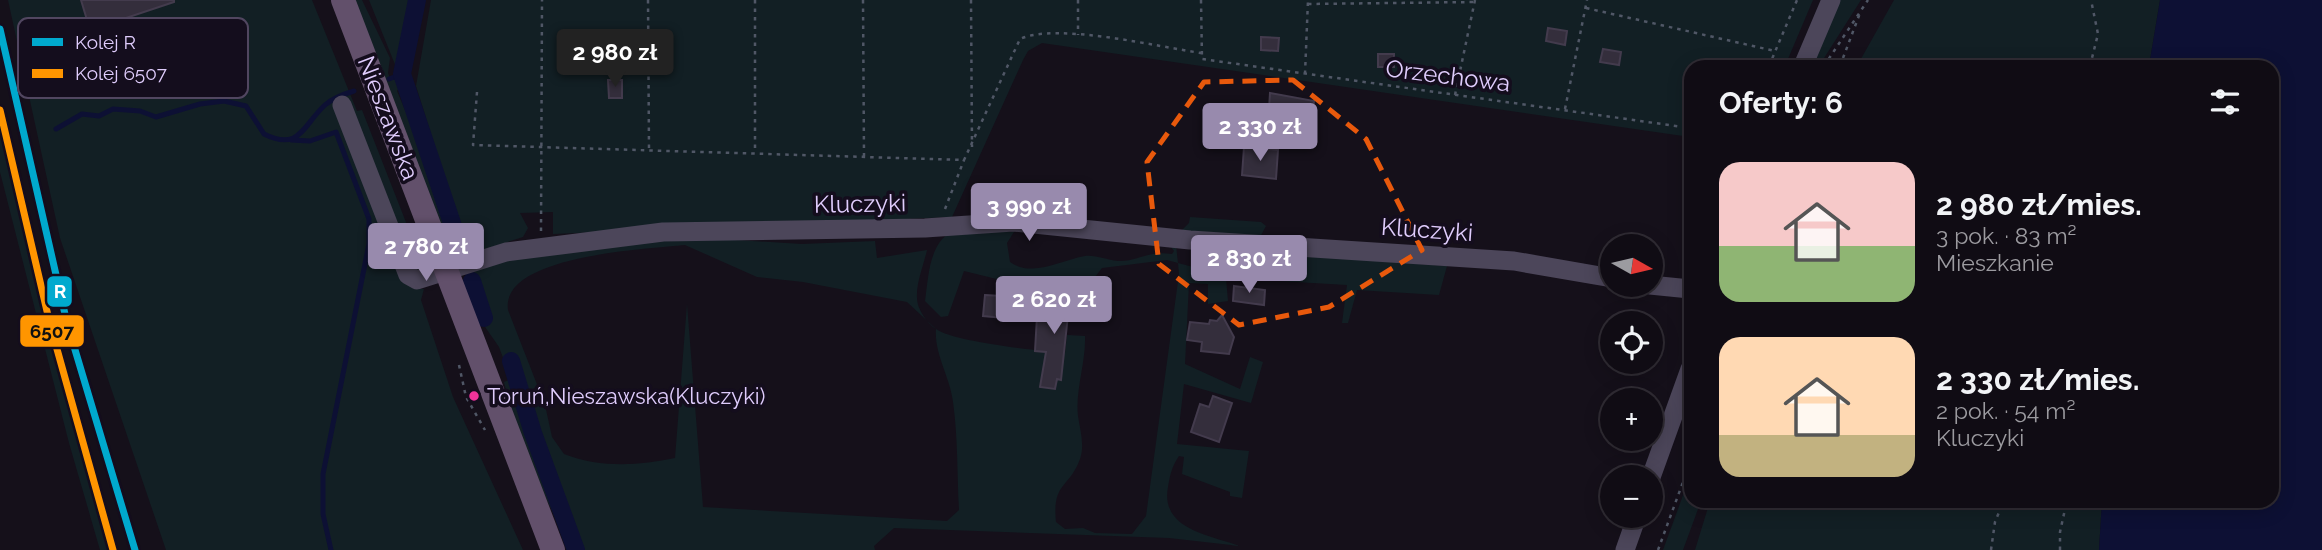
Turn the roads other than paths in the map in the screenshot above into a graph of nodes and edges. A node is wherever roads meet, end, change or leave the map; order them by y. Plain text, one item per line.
1 (343, 0) edge
2 (1831, 0) edge
3 (1806, 60) edge
4 (342, 105) dead end
5 (446, 270) junction
6 (1600, 276) edge
7 (1663, 288) edge
8 (1670, 289) junction
9 (1684, 289) edge
10 (1684, 299) edge
11 (1684, 386) edge
12 (1655, 465) edge
13 (1633, 528) edge
14 (553, 550) edge
15 (1625, 550) edge

1 - 5 main road, Nieszawska
2 - 3 street
4 - 5 street, Kluczyki
5 - 6 street, Kluczyki
5 - 14 main road, Nieszawska
7 - 8 street
8 - 9 street
8 - 10 street
11 - 12 street
13 - 15 street

